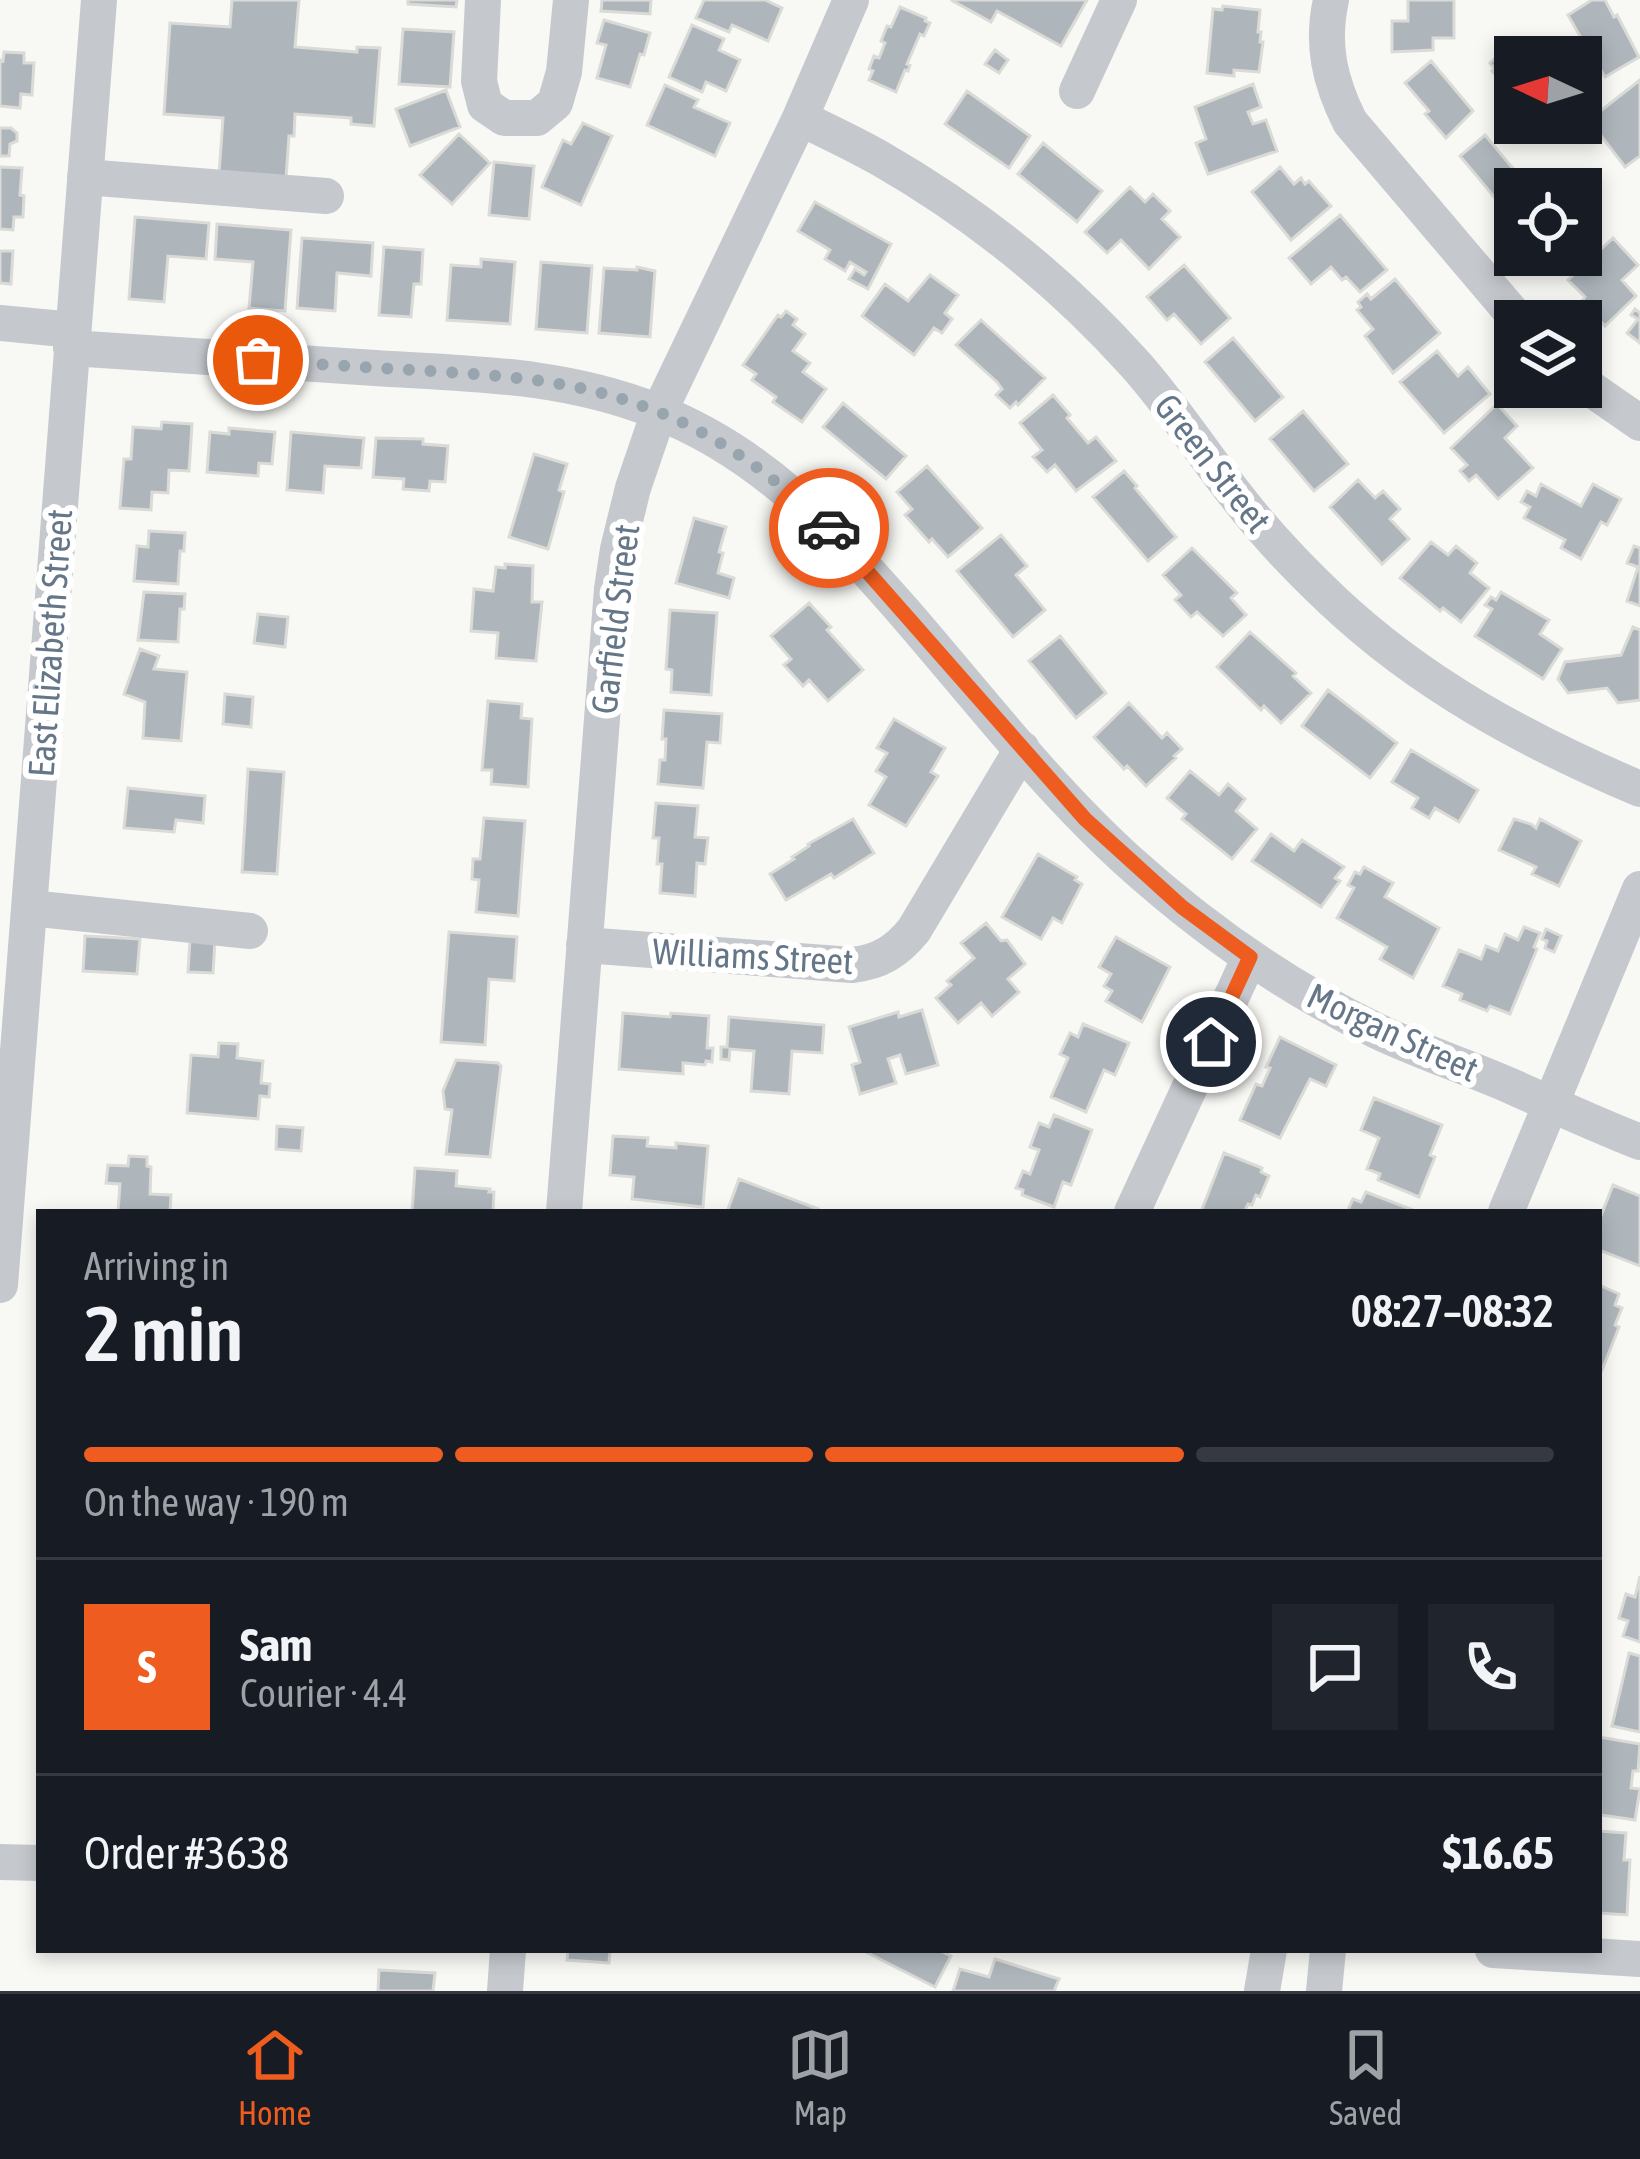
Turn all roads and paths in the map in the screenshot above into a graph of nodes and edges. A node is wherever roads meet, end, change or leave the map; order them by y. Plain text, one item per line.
1 (99, 0) edge
2 (483, 0) edge
3 (572, 0) edge
4 (851, 0) edge
5 (1119, 0) edge
6 (1331, 0) edge
7 (1077, 91) dead end
8 (800, 118) junction
9 (85, 177) junction
10 (326, 196) dead end
11 (1501, 300) edge
12 (0, 323) edge
13 (72, 339) junction
14 (1602, 397) edge
15 (659, 412) junction
16 (1640, 424) edge
17 (1022, 749) junction
18 (1640, 789) edge
19 (1640, 889) edge
20 (30, 908) junction
21 (250, 931) dead end
22 (584, 946) junction
23 (1250, 957) junction
24 (1549, 1106) junction
25 (1640, 1142) edge
26 (564, 1209) edge
27 (1133, 1209) edge
28 (1507, 1209) edge
29 (0, 1286) edge
30 (0, 1862) edge
31 (36, 1863) edge
32 (508, 1953) edge
33 (1268, 1953) edge
34 (1328, 1953) edge
35 (1542, 1953) edge
36 (1640, 1959) edge
37 (505, 1991) edge
38 (1262, 1991) edge
39 (1324, 1991) edge

1 - 9 street, East Elizabeth Street
2 - 3 street
4 - 8 street, Garfield Street
5 - 7 street
6 - 11 street
8 - 15 street, Garfield Street
8 - 18 street, Green Street
9 - 10 street
9 - 13 street, East Elizabeth Street
12 - 13 street, Morgan Street
13 - 15 street, Morgan Street
13 - 20 street, East Elizabeth Street
14 - 16 street
15 - 17 street, Morgan Street
15 - 22 street, Garfield Street
17 - 22 street, Williams Street
17 - 23 street, Morgan Street
19 - 24 street
20 - 21 street
20 - 29 street, East Elizabeth Street
22 - 26 street, Garfield Street
23 - 24 street, Morgan Street
23 - 27 street
24 - 25 street, Morgan Street
24 - 28 street
30 - 31 street
32 - 37 street
33 - 38 street
34 - 39 street
35 - 36 street

